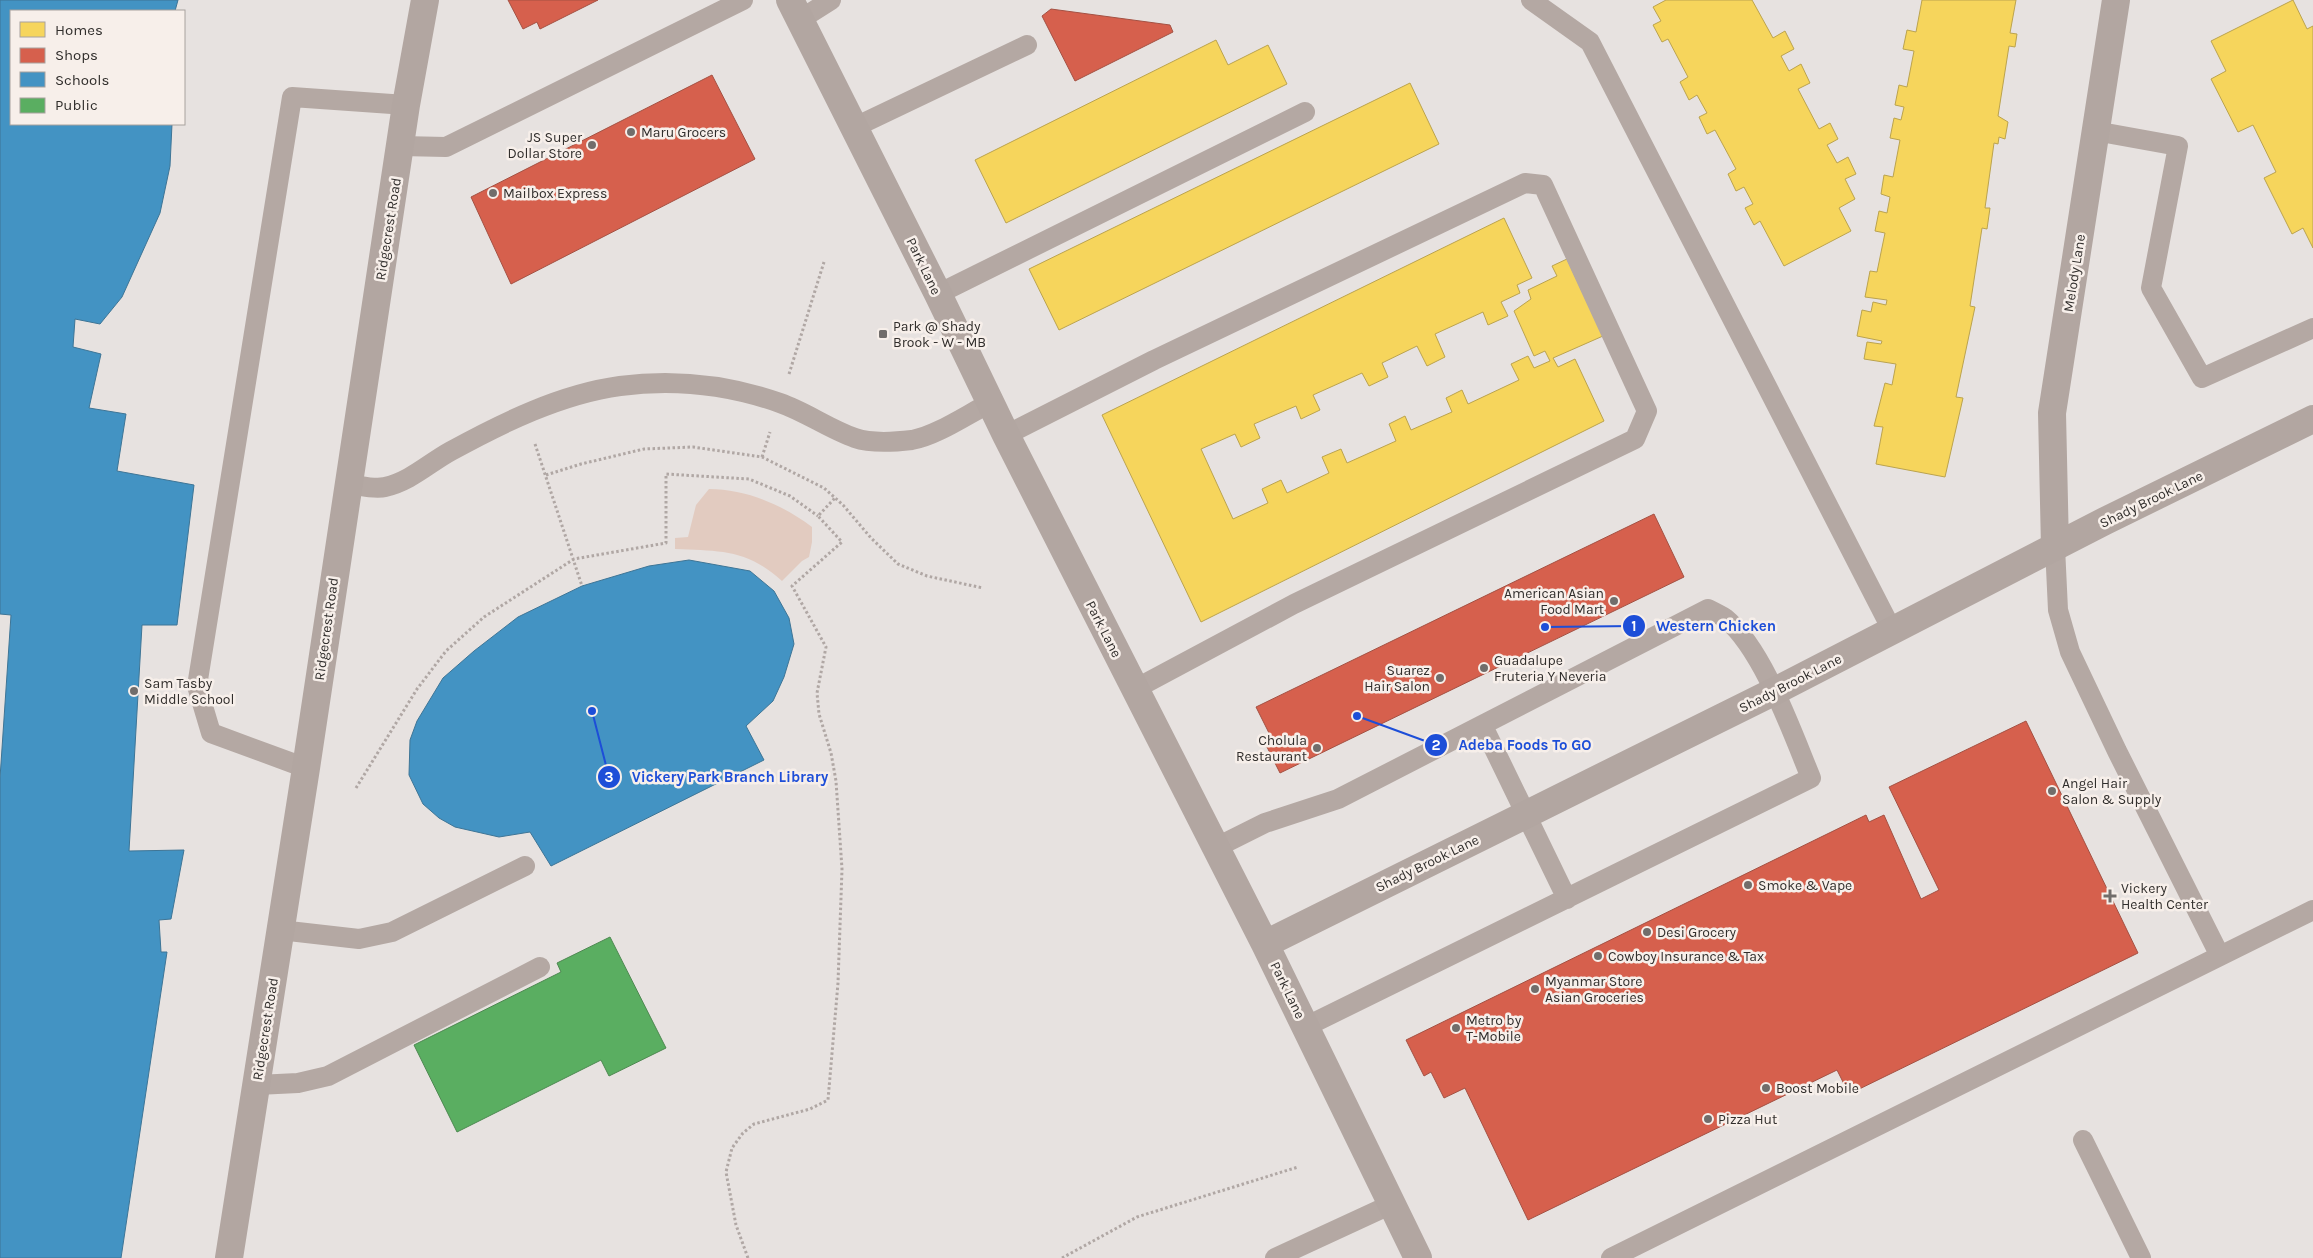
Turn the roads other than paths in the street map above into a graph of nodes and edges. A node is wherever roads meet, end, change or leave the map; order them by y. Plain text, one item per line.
1 (425, 0) edge
2 (743, 0) edge
3 (831, 0) edge
4 (1531, 0) edge
5 (2116, 0) edge
6 (795, 9) edge
7 (1027, 45) dead end
8 (406, 105) junction
9 (1305, 112) dead end
10 (855, 127) junction
11 (2096, 131) junction
12 (401, 146) junction
13 (938, 294) junction
14 (2313, 328) edge
15 (990, 403) junction
16 (2313, 419) edge
17 (1006, 435) junction
18 (348, 484) junction
19 (2055, 547) junction
20 (1893, 632) junction
21 (1135, 689) junction
22 (1775, 691) junction
23 (1483, 726) junction
24 (306, 768) junction
25 (1526, 814) junction
26 (1217, 847) junction
27 (525, 866) dead end
28 (1567, 899) junction
29 (2313, 910) edge
30 (280, 930) junction
31 (1265, 944) junction
32 (2220, 956) junction
33 (540, 967) dead end
34 (1306, 1027) junction
35 (257, 1085) junction
36 (2083, 1140) dead end
37 (1392, 1204) junction
38 (229, 1258) edge
39 (1275, 1258) edge
40 (1418, 1258) edge
41 (1611, 1258) edge
42 (2142, 1258) edge

1 - 8 street, Ridgecrest Road
2 - 12 lane
3 - 6 lane
4 - 20 lane
5 - 11 street, Melody Lane
6 - 10 street, Park Lane
7 - 10 lane
8 - 12 street, Ridgecrest Road
8 - 24 lane
9 - 13 lane
10 - 13 street, Park Lane
11 - 14 lane
11 - 19 street, Melody Lane
12 - 18 street, Ridgecrest Road
13 - 15 street, Park Lane
15 - 17 street, Park Lane
15 - 18 lane
16 - 19 street, Shady Brook Lane
17 - 21 street, Park Lane
17 - 21 lane
18 - 24 street, Ridgecrest Road
19 - 20 street, Shady Brook Lane
19 - 32 lane
20 - 22 street, Shady Brook Lane
21 - 26 street, Park Lane
22 - 23 lane
22 - 25 street, Shady Brook Lane
22 - 28 lane
23 - 25 lane
23 - 26 lane
24 - 30 street, Ridgecrest Road
25 - 28 lane
25 - 31 street, Shady Brook Lane
26 - 31 street, Park Lane
27 - 30 lane
28 - 34 lane
29 - 32 lane
30 - 35 street, Ridgecrest Road
31 - 34 street, Park Lane
32 - 41 lane
33 - 35 lane
34 - 37 street, Park Lane
35 - 38 street, Ridgecrest Road
36 - 42 lane
37 - 39 lane
37 - 40 street, Park Lane

